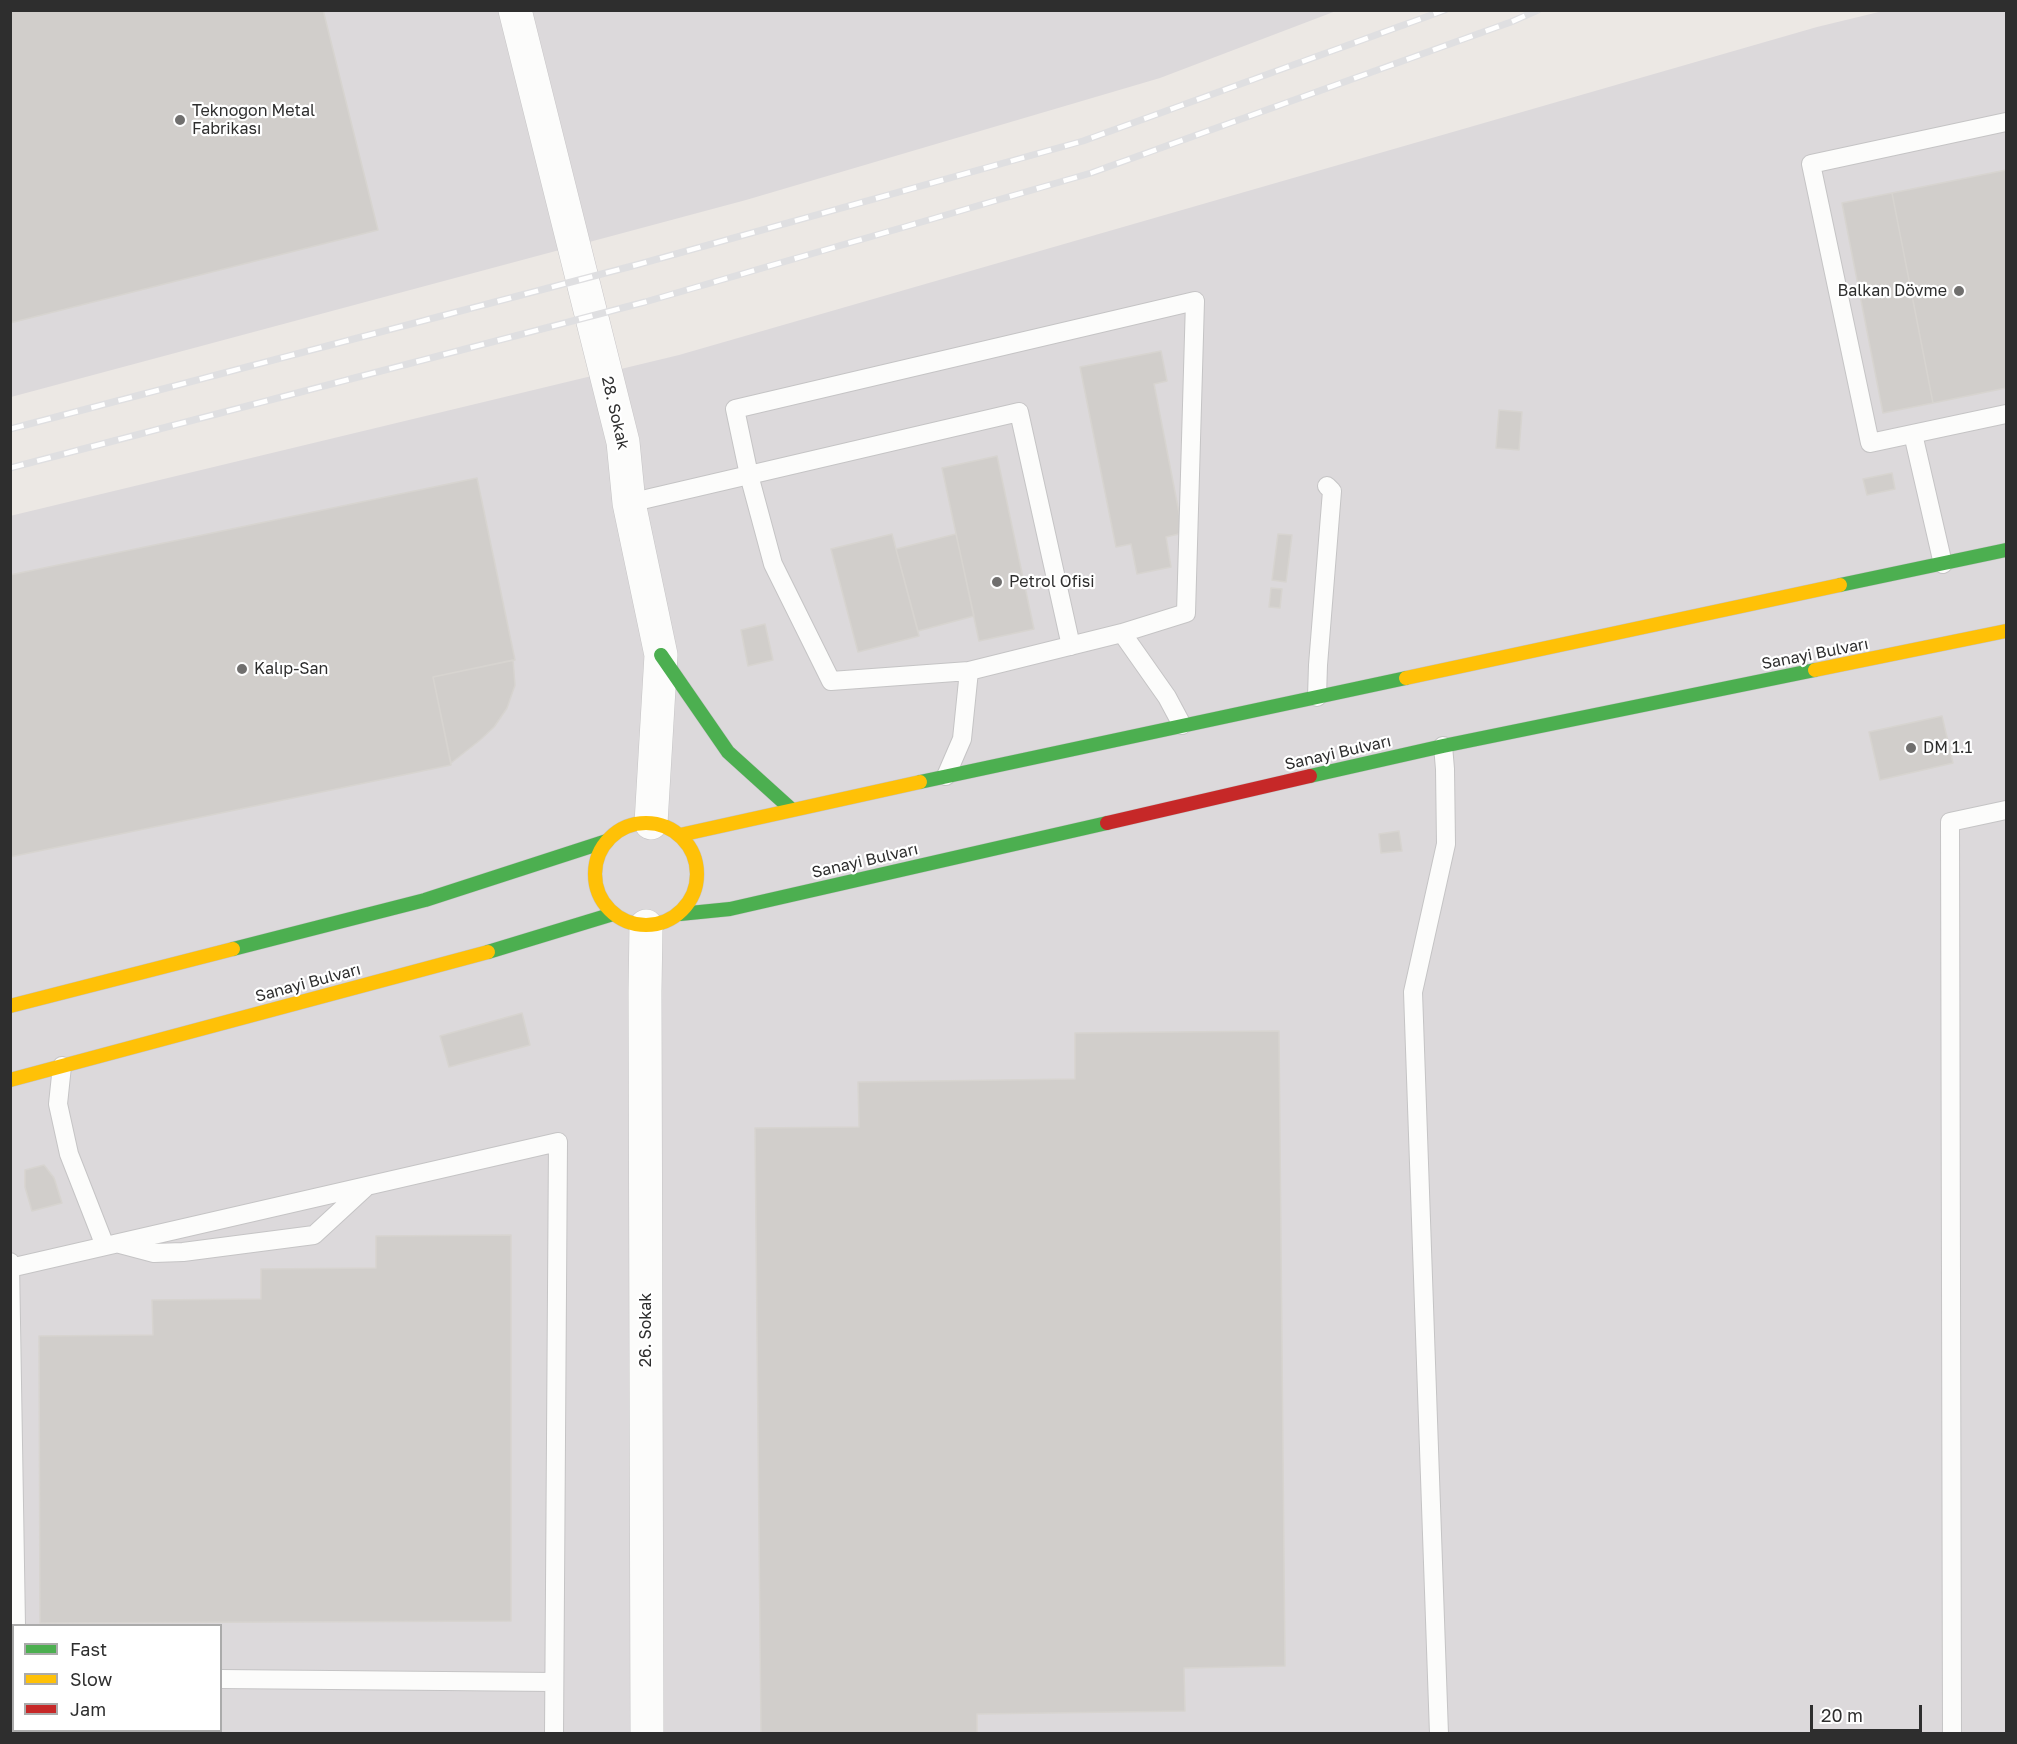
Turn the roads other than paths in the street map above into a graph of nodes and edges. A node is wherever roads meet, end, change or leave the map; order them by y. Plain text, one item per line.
1 (515, 10) edge
2 (2007, 122) edge
3 (2007, 414) edge
4 (1913, 434) junction
5 (749, 475) junction
6 (1327, 486) dead end
7 (629, 503) junction
8 (2007, 550) edge
9 (1943, 564) junction
10 (2007, 632) edge
11 (1122, 633) junction
12 (1071, 646) junction
13 (661, 655) junction
14 (969, 671) junction
15 (1317, 697) junction
16 (1182, 725) junction
17 (1443, 746) junction
18 (946, 776) junction
19 (791, 809) junction
20 (2007, 810) edge
21 (665, 829) junction
22 (607, 841) junction
23 (613, 914) junction
24 (680, 914) junction
25 (646, 926) junction
26 (10, 1006) edge
27 (63, 1066) junction
28 (10, 1080) edge
29 (367, 1186) junction
30 (111, 1245) junction
31 (11, 1266) edge
32 (16, 1624) edge
33 (222, 1679) edge
34 (554, 1682) junction
35 (554, 1734) edge
36 (647, 1734) edge
37 (1439, 1734) edge
38 (1952, 1734) edge

1 - 7 street, 28. Sokak
2 - 4 lane
3 - 4 lane
4 - 9 lane
5 - 7 lane
5 - 11 lane
5 - 12 lane
5 - 14 lane
6 - 15 lane
7 - 13 street, 28. Sokak
8 - 9 main road
9 - 15 main road
10 - 17 main road, Sanayi Bulvarı
11 - 12 lane
11 - 16 lane
12 - 14 lane
13 - 19 main road
13 - 21 street, 28. Sokak
14 - 18 lane
15 - 16 main road
16 - 18 main road
17 - 24 main road, Sanayi Bulvarı
17 - 37 lane
18 - 19 main road
19 - 21 main road
20 - 38 lane
21 - 22 main road
21 - 24 main road
22 - 23 main road
22 - 26 main road
23 - 25 main road
23 - 27 main road, Sanayi Bulvarı
24 - 25 main road
25 - 36 street, 26. Sokak
27 - 28 main road, Sanayi Bulvarı
27 - 30 lane
29 - 30 lane
29 - 30 lane
29 - 34 lane
30 - 31 lane
31 - 32 lane
33 - 34 lane
34 - 35 lane

